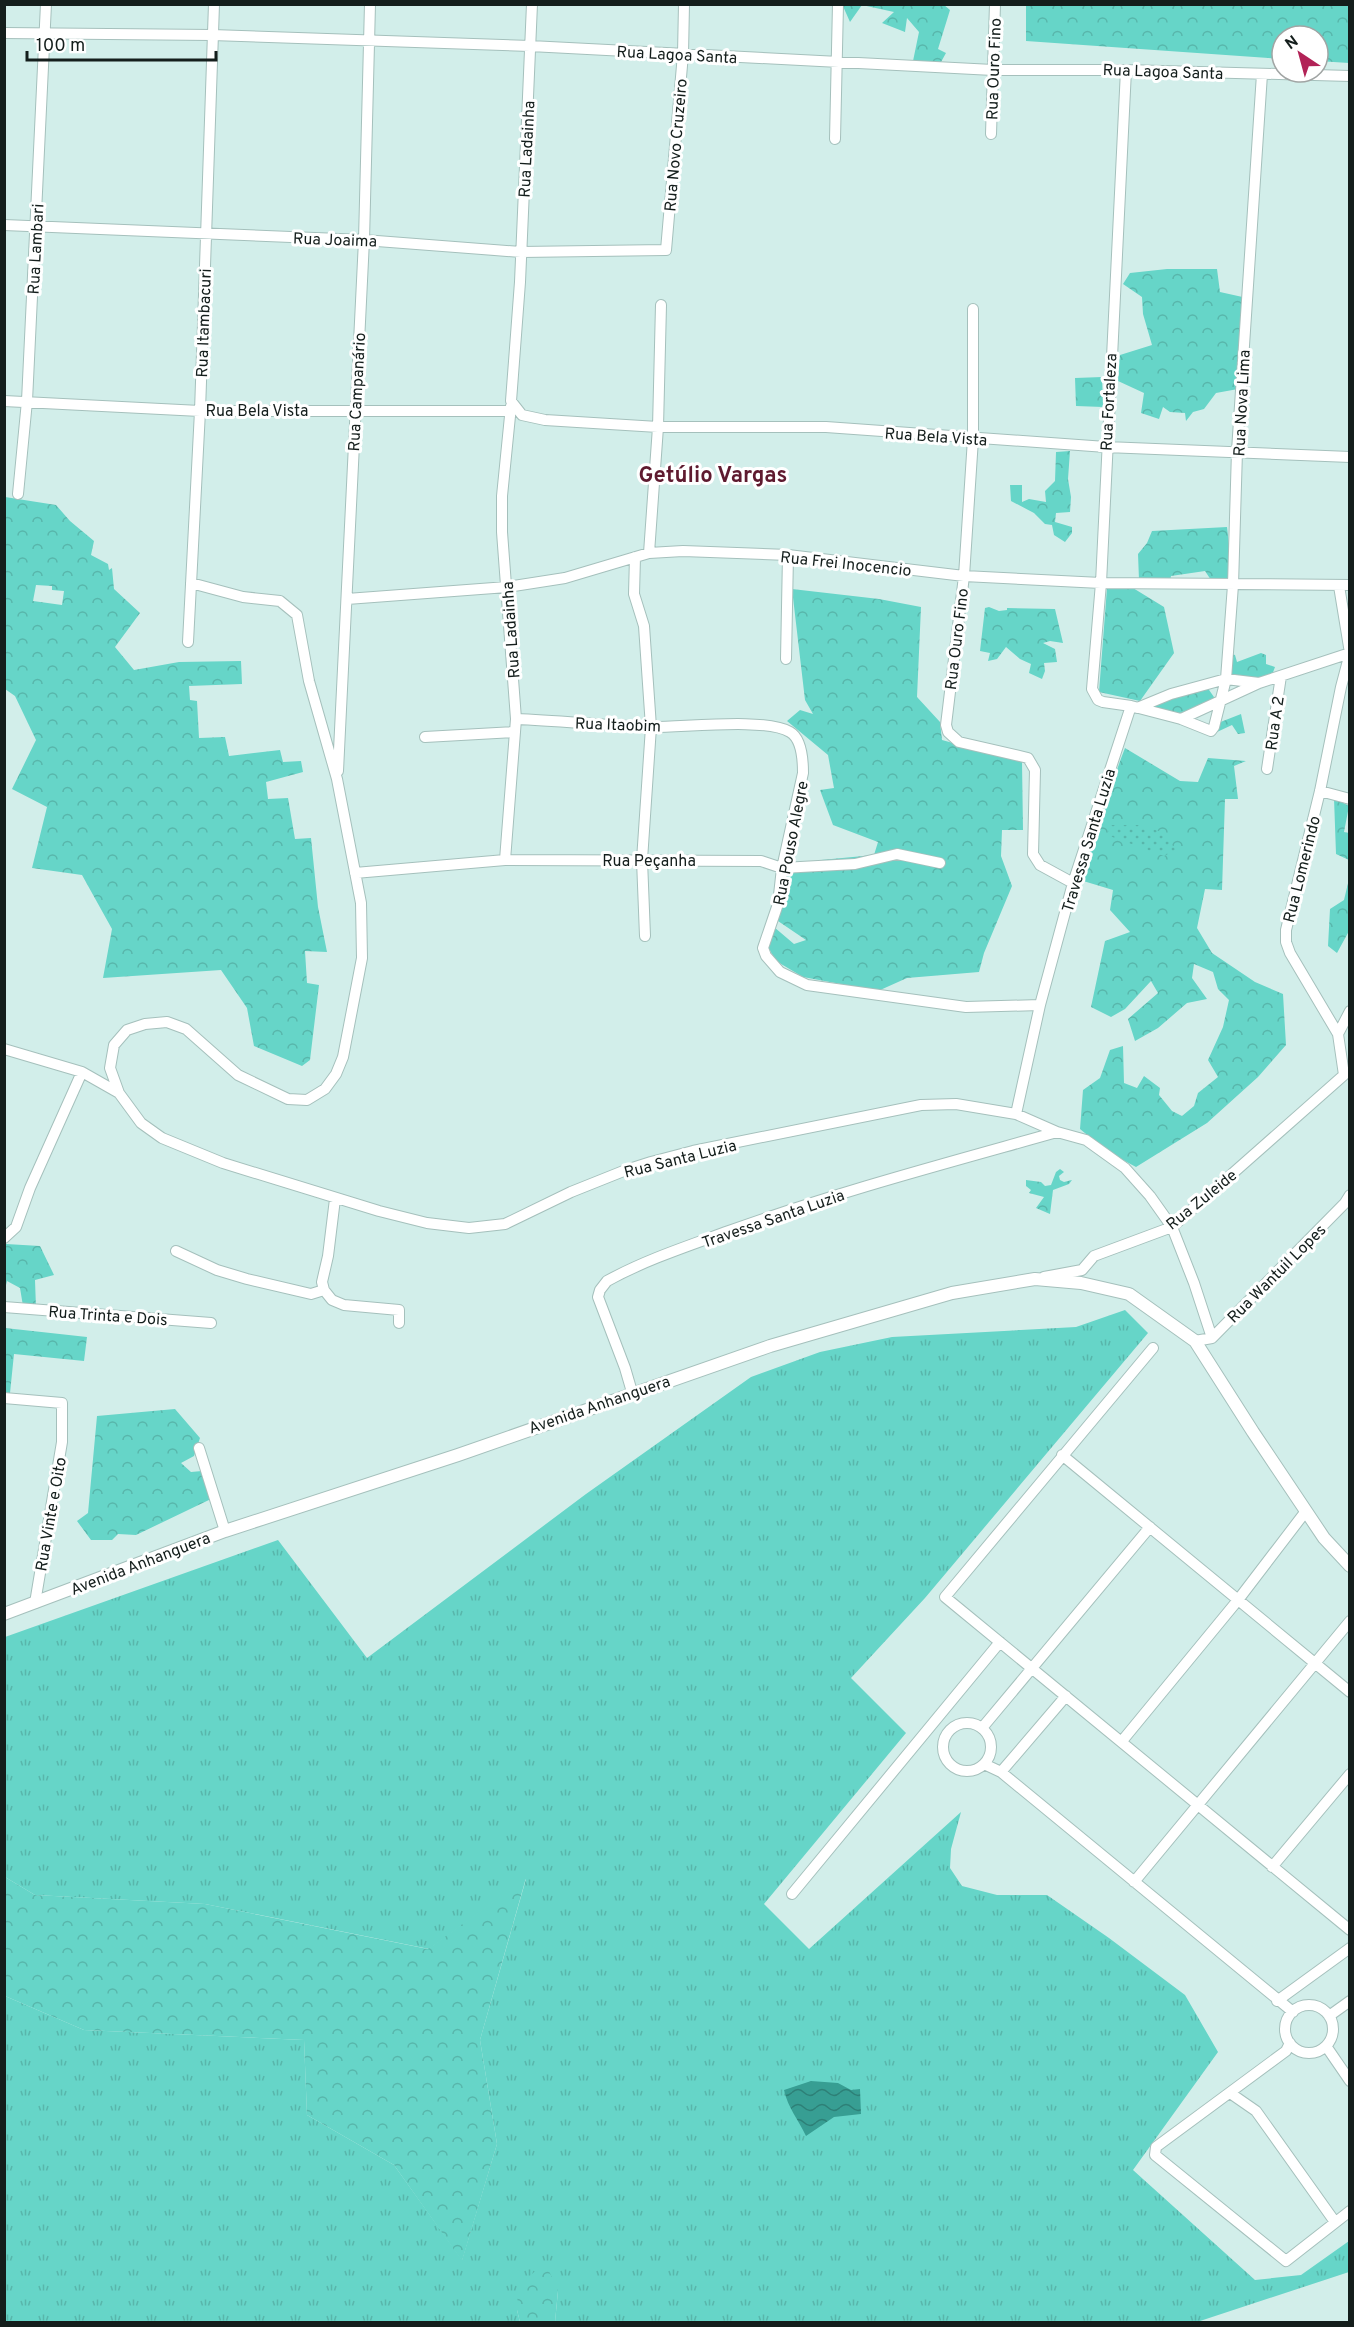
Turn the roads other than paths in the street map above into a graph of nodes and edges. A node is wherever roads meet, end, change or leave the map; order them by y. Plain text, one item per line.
1 (46, 4) edge
2 (214, 4) edge
3 (370, 4) edge
4 (532, 4) edge
5 (684, 4) edge
6 (838, 4) edge
7 (995, 4) edge
8 (4, 33) edge
9 (45, 34) junction
10 (212, 35) junction
11 (369, 40) junction
12 (531, 46) junction
13 (683, 54) junction
14 (836, 61) junction
15 (993, 70) junction
16 (1126, 70) junction
17 (1262, 74) junction
18 (1350, 76) edge
19 (991, 134) dead end
20 (835, 139) dead end
21 (4, 225) edge
22 (36, 226) junction
23 (205, 235) junction
24 (364, 240) junction
25 (666, 250) joint
26 (521, 252) junction
27 (661, 305) dead end
28 (973, 309) dead end
29 (4, 401) edge
30 (27, 401) junction
31 (511, 406) junction
32 (355, 410) junction
33 (200, 411) junction
34 (658, 427) junction
35 (973, 439) junction
36 (1106, 447) junction
37 (1237, 451) junction
38 (1350, 457) edge
39 (18, 494) dead end
40 (649, 553) junction
41 (788, 555) junction
42 (635, 557) junction
43 (964, 576) junction
44 (191, 583) junction
45 (1101, 583) junction
46 (1233, 585) junction
47 (1344, 586) edge
48 (507, 587) junction
49 (347, 598) junction
50 (188, 642) dead end
51 (1350, 653) edge
52 (786, 658) dead end
53 (1281, 676) junction
54 (1226, 679) junction
55 (1259, 683) junction
56 (1345, 686) edge
57 (1221, 701) junction
58 (1134, 707) junction
59 (516, 719) junction
60 (1181, 719) junction
61 (720, 724) joint
62 (651, 727) junction
63 (514, 732) junction
64 (425, 737) dead end
65 (1267, 769) dead end
66 (337, 779) junction
67 (1320, 791) junction
68 (1350, 799) edge
69 (505, 860) junction
70 (642, 860) junction
71 (940, 863) dead end
72 (782, 868) junction
73 (355, 873) junction
74 (1073, 883) junction
75 (645, 936) dead end
76 (1040, 1005) junction
77 (1350, 1011) edge
78 (1338, 1034) junction
79 (4, 1049) edge
80 (82, 1072) junction
81 (1347, 1078) edge
82 (119, 1093) junction
83 (1016, 1114) junction
84 (1057, 1132) junction
85 (335, 1199) junction
86 (1348, 1202) edge
87 (1172, 1227) junction
88 (4, 1238) edge
89 (176, 1251) dead end
90 (1035, 1279) junction
91 (324, 1290) junction
92 (4, 1307) edge
93 (211, 1323) dead end
94 (399, 1323) dead end
95 (1212, 1338) junction
96 (1195, 1341) junction
97 (1153, 1348) dead end
98 (632, 1392) junction
99 (4, 1398) edge
100 (199, 1448) dead end
101 (1062, 1455) junction
102 (1306, 1511) junction
103 (1150, 1527) junction
104 (225, 1531) junction
105 (1350, 1566) edge
106 (1238, 1600) junction
107 (35, 1603) junction
108 (4, 1614) edge
109 (1350, 1621) edge
110 (1000, 1642) junction
111 (1314, 1663) junction
112 (1032, 1669) junction
113 (1350, 1692) edge
114 (1066, 1696) junction
115 (937, 1718) junction
116 (982, 1728) junction
117 (951, 1730) junction
118 (1122, 1741) junction
119 (984, 1764) junction
120 (1001, 1772) junction
121 (1350, 1774) edge
122 (1197, 1804) junction
123 (1272, 1867) junction
124 (1134, 1882) junction
125 (792, 1894) dead end
126 (1350, 1930) edge
127 (1350, 1948) edge
128 (1276, 2001) junction
129 (1350, 2001) edge
130 (1293, 2012) junction
131 (1329, 2016) junction
132 (1290, 2043) junction
133 (1326, 2046) junction
134 (1350, 2080) edge
135 (1230, 2093) junction
136 (1350, 2211) edge
137 (1335, 2222) junction

1 - 9 street, Rua Lambari
2 - 10 street, Rua Itambacuri
3 - 11 street, Rua Campanário
4 - 12 street, Rua Ladainha
5 - 13 street, Rua Novo Cruzeiro
6 - 14 street
7 - 15 street, Rua Ouro Fino
8 - 9 street, Rua Lagoa Santa
9 - 10 street, Rua Lagoa Santa
9 - 22 street, Rua Lambari
10 - 11 street, Rua Lagoa Santa
10 - 23 street, Rua Itambacuri
11 - 12 street, Rua Lagoa Santa
11 - 24 street, Rua Campanário
12 - 13 street, Rua Lagoa Santa
12 - 26 street, Rua Ladainha
13 - 14 street, Rua Lagoa Santa
13 - 25 street, Rua Novo Cruzeiro
14 - 15 street, Rua Lagoa Santa
14 - 20 street
15 - 16 street, Rua Lagoa Santa
15 - 19 street, Rua Ouro Fino
16 - 17 street, Rua Lagoa Santa
16 - 36 street, Rua Fortaleza
17 - 18 street, Rua Lagoa Santa
17 - 37 street, Rua Nova Lima
21 - 22 street, Rua Joaima
22 - 23 street, Rua Joaima
22 - 30 street, Rua Lambari
23 - 24 street, Rua Joaima
23 - 33 street, Rua Itambacuri
24 - 26 street, Rua Joaima
24 - 32 street, Rua Campanário
25 - 26 street, Rua Joaima
26 - 31 street, Rua Ladainha
27 - 34 street
28 - 35 street, Rua Ouro Fino
29 - 30 street, Rua Bela Vista
30 - 33 street, Rua Bela Vista
30 - 39 street, Rua Lambari
31 - 32 street, Rua Bela Vista
31 - 34 street, Rua Bela Vista
31 - 48 street, Rua Ladainha
32 - 33 street, Rua Bela Vista
32 - 49 street, Rua Campanário
33 - 44 street, Rua Itambacuri
34 - 35 street, Rua Bela Vista
34 - 40 street
35 - 36 street, Rua Bela Vista
35 - 43 street, Rua Ouro Fino
36 - 37 street, Rua Bela Vista
36 - 45 street, Rua Fortaleza
37 - 38 street, Rua Bela Vista
37 - 46 street, Rua Nova Lima
40 - 41 street, Rua Frei Inocencio
40 - 42 street, Rua Frei Inocencio
41 - 43 street, Rua Frei Inocencio
41 - 52 street
42 - 48 street, Rua Frei Inocencio
42 - 62 street
43 - 45 street, Rua Frei Inocencio
43 - 74 street, Rua Ouro Fino
44 - 50 street, Rua Itambacuri
44 - 66 street, Rua Campanário
45 - 46 street, Rua Frei Inocencio
45 - 58 street, Rua Fortaleza
46 - 47 street, Rua Frei Inocencio
46 - 54 street, Rua Nova Lima
47 - 51 street
48 - 49 street, Rua Frei Inocencio
48 - 59 street, Rua Ladainha
49 - 66 street, Rua Campanário
51 - 53 street
51 - 56 street, Rua Lomerindo
53 - 55 street
53 - 65 street, Rua A 2
54 - 55 street
54 - 57 street, Rua Nova Lima
54 - 58 street
55 - 57 street
56 - 67 street, Rua Lomerindo
57 - 60 street
57 - 60 street, Rua Nova Lima
58 - 60 street
58 - 74 street, Travessa Santa Luzia
59 - 62 street, Rua Itaobim
59 - 63 street, Rua Ladainha
61 - 62 street, Rua Itaobim
61 - 72 street, Rua Pouso Alegre
62 - 70 street
63 - 64 street
63 - 69 street, Rua Ladainha
66 - 73 street, Rua Campanário
67 - 68 street
67 - 78 street, Rua Lomerindo
69 - 70 street, Rua Peçanha
69 - 73 street, Rua Peçanha
70 - 72 street, Rua Peçanha
70 - 75 street
71 - 72 street, Rua Peçanha
72 - 76 street, Rua Pouso Alegre
73 - 82 street, Rua Campanário
74 - 76 street, Travessa Santa Luzia
76 - 83 street, Travessa Santa Luzia
77 - 78 street
78 - 81 street, Rua Lomerindo
79 - 80 street, Rua Santa Luzia
80 - 82 street, Rua Santa Luzia
80 - 88 street
81 - 87 street, Rua Zuleide
82 - 85 street, Rua Santa Luzia
83 - 84 street, Rua Santa Luzia
83 - 85 street, Rua Santa Luzia
84 - 87 street, Rua Santa Luzia
84 - 98 street, Travessa Santa Luzia
85 - 91 street
86 - 95 street, Rua Wantuil Lopes
87 - 90 street, Rua Zuleide
87 - 95 street, Rua Santa Luzia
89 - 91 street
90 - 96 street, Avenida Anhanguera
90 - 98 street, Avenida Anhanguera
91 - 94 street
92 - 93 street, Rua Trinta e Dois
95 - 96 street
96 - 102 street
97 - 101 street
98 - 104 street, Avenida Anhanguera
99 - 107 street, Rua Vinte e Oito
100 - 104 street
101 - 103 street
101 - 110 street
102 - 105 street
102 - 106 street
103 - 106 street
103 - 112 street
104 - 107 street, Avenida Anhanguera
106 - 111 street
106 - 118 street
107 - 108 street, Avenida Anhanguera
109 - 111 street
110 - 112 street
110 - 115 street
111 - 113 street
111 - 122 street
112 - 114 street
112 - 116 street
114 - 118 street
114 - 120 street
115 - 117 street
115 - 125 street
116 - 117 street
116 - 119 street
117 - 119 street
118 - 122 street
119 - 120 street
120 - 124 street
121 - 123 street
122 - 123 street
122 - 124 street
123 - 126 street
124 - 128 street
127 - 128 street
128 - 130 street
129 - 131 street
130 - 131 street
130 - 132 street
131 - 133 street
132 - 133 street
132 - 135 street
133 - 134 street
135 - 137 street
135 - 137 street
136 - 137 street

